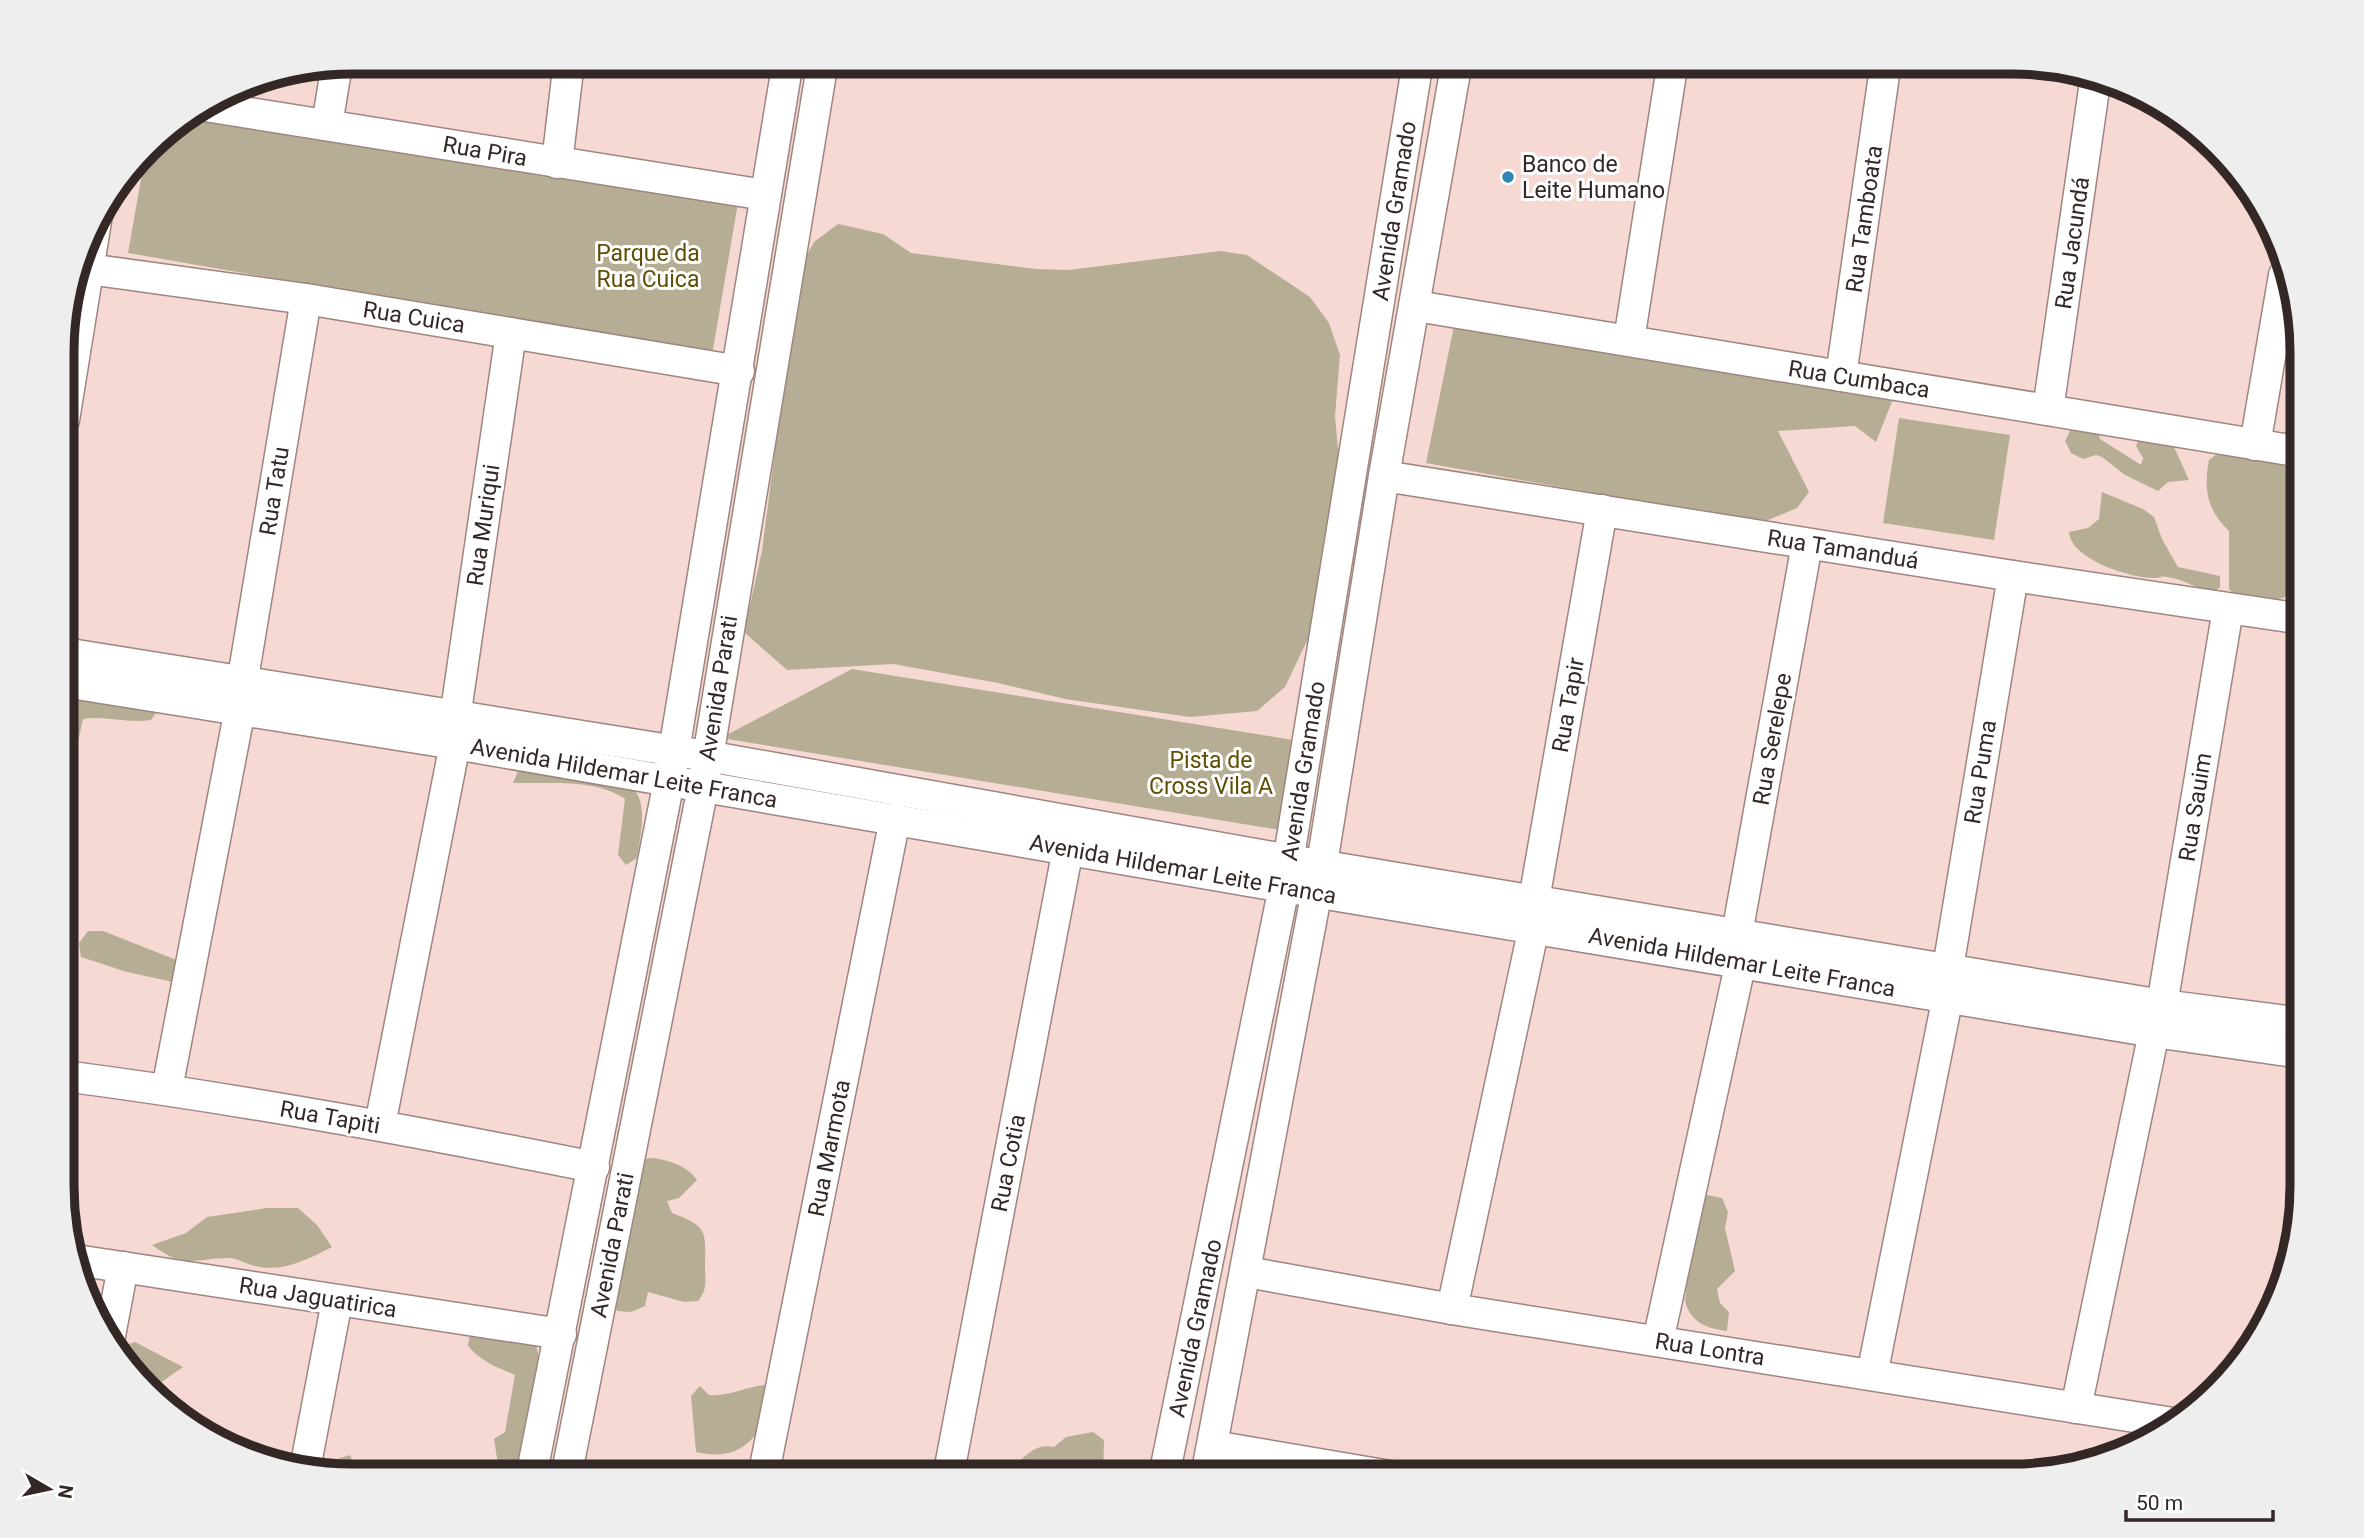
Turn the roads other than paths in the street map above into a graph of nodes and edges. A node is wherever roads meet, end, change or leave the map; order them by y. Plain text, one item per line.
1 (335, 74) edge
2 (568, 74) edge
3 (786, 74) edge
4 (821, 74) edge
5 (1416, 74) edge
6 (1455, 74) edge
7 (1671, 74) edge
8 (1884, 74) edge
9 (2094, 86) edge
10 (218, 108) edge
11 (327, 125) junction
12 (558, 163) junction
13 (765, 195) junction
14 (90, 257) edge
15 (88, 269) junction
16 (2282, 285) edge
17 (306, 299) junction
18 (1416, 306) junction
19 (511, 332) junction
20 (1629, 340) junction
21 (74, 357) edge
22 (739, 371) junction
23 (1841, 376) junction
24 (2048, 410) junction
25 (2255, 445) junction
26 (2290, 450) edge
27 (1384, 476) junction
28 (1602, 510) junction
29 (1807, 544) junction
30 (2013, 576) junction
31 (2228, 609) junction
32 (2290, 617) edge
33 (74, 655) edge
34 (74, 683) edge
35 (241, 696) junction
36 (455, 731) junction
37 (707, 756) junction
38 (672, 767) junction
39 (703, 787) junction
40 (895, 819) junction
41 (1068, 849) junction
42 (1287, 873) junction
43 (1318, 878) junction
44 (1534, 913) junction
45 (1739, 948) junction
46 (1948, 982) junction
47 (2158, 1019) junction
48 (2290, 1023) edge
49 (2290, 1050) edge
50 (74, 1077) edge
51 (167, 1089) junction
52 (380, 1125) junction
53 (594, 1167) junction
54 (84, 1260) edge
55 (123, 1267) junction
56 (1247, 1272) junction
57 (337, 1301) junction
58 (1452, 1309) junction
59 (112, 1326) edge
60 (561, 1334) junction
61 (1658, 1341) junction
62 (1872, 1375) junction
63 (2076, 1408) junction
64 (2162, 1421) edge
65 (1213, 1446) junction
66 (307, 1461) edge
67 (534, 1464) edge
68 (569, 1464) edge
69 (766, 1464) edge
70 (950, 1464) edge
71 (1166, 1464) edge
72 (1209, 1464) edge
73 (1319, 1464) edge

1 - 11 street
2 - 12 street
3 - 13 street, Avenida Parati
4 - 37 street, Avenida Parati
5 - 42 street, Avenida Gramado
6 - 18 street, Avenida Gramado
7 - 20 street
8 - 23 street, Rua Tamboata
9 - 24 street, Rua Jacundá
10 - 11 street, Rua Pira
11 - 12 street, Rua Pira
12 - 13 street, Rua Pira
13 - 22 street, Avenida Parati
14 - 15 street
15 - 17 street, Rua Cuica
15 - 21 street
16 - 25 street
17 - 19 street, Rua Cuica
17 - 35 street, Rua Tatu
18 - 20 street, Rua Cumbaca
18 - 27 street, Avenida Gramado
19 - 22 street, Rua Cuica
19 - 36 street, Rua Muriqui
20 - 23 street, Rua Cumbaca
22 - 38 street, Avenida Parati
23 - 24 street, Rua Cumbaca
24 - 25 street, Rua Cumbaca
25 - 26 street, Rua Cumbaca
27 - 28 street, Rua Tamanduá
27 - 43 street, Avenida Gramado
28 - 29 street, Rua Tamanduá
28 - 44 street, Rua Tapir
29 - 30 street, Rua Tamanduá
29 - 45 street, Rua Serelepe
30 - 31 street, Rua Tamanduá
30 - 46 street, Rua Puma
31 - 32 street, Rua Tamanduá
31 - 47 street, Rua Sauim
33 - 35 street, Avenida Hildemar Leite Franca
34 - 35 street, Avenida Hildemar Leite Franca
35 - 36 street, Avenida Hildemar Leite Franca
35 - 51 street, Rua Tatu
36 - 38 street, Avenida Hildemar Leite Franca
36 - 52 street, Rua Muriqui
37 - 38 street, Avenida Hildemar Leite Franca
37 - 39 street, Avenida Parati
37 - 42 street, Avenida Hildemar Leite Franca
38 - 39 street, Avenida Hildemar Leite Franca
38 - 53 street, Avenida Parati
39 - 40 street, Avenida Hildemar Leite Franca
39 - 68 street, Avenida Parati
40 - 41 street, Avenida Hildemar Leite Franca
40 - 69 street, Rua Marmota
41 - 42 street, Avenida Hildemar Leite Franca
41 - 70 street, Rua Cotia
42 - 43 street, Avenida Hildemar Leite Franca
42 - 71 street, Avenida Gramado
43 - 44 street, Avenida Hildemar Leite Franca
43 - 56 street, Avenida Gramado
44 - 45 street, Avenida Hildemar Leite Franca
44 - 58 street, Rua Tapir
45 - 46 street, Avenida Hildemar Leite Franca
45 - 61 street, Rua Serelepe
46 - 47 street, Avenida Hildemar Leite Franca
46 - 62 street, Rua Puma
47 - 48 street, Avenida Hildemar Leite Franca
47 - 49 street, Avenida Hildemar Leite Franca
47 - 63 street, Rua Sauim
50 - 51 street, Rua Tapiti
51 - 52 street, Rua Tapiti
52 - 53 street, Rua Tapiti
53 - 60 street, Avenida Parati
54 - 55 street, Rua Jaguatirica
55 - 57 street, Rua Jaguatirica
55 - 59 street
56 - 58 street, Rua Lontra
56 - 65 street, Avenida Gramado
57 - 60 street, Rua Jaguatirica
57 - 66 street
58 - 61 street, Rua Lontra
60 - 67 street, Avenida Parati
61 - 62 street, Rua Lontra
62 - 63 street, Rua Lontra
63 - 64 street, Rua Lontra
65 - 72 street, Avenida Gramado
65 - 73 street

